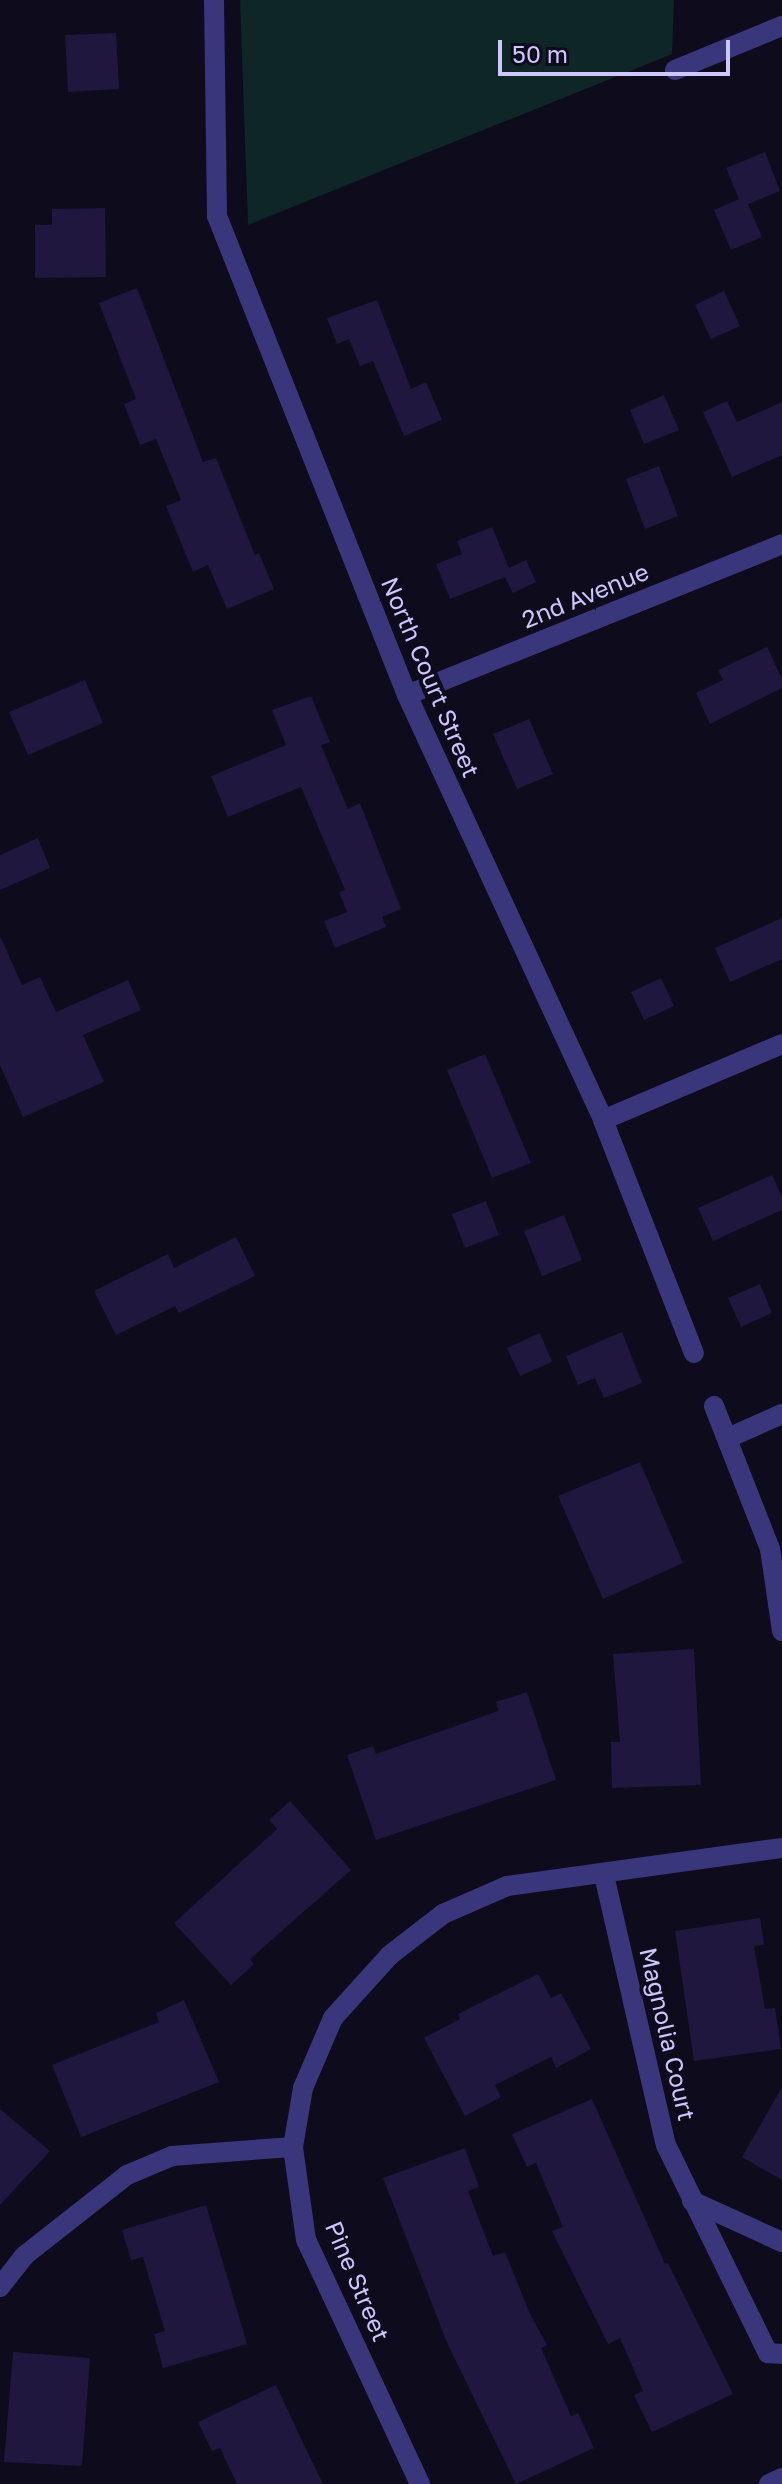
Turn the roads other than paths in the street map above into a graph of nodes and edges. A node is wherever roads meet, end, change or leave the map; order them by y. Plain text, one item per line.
1 (214, 0) edge
2 (782, 26) edge
3 (675, 70) dead end
4 (782, 544) edge
5 (407, 695) junction
6 (782, 1044) edge
7 (603, 1120) junction
8 (694, 1353) dead end
9 (714, 1406) dead end
10 (782, 1414) edge
11 (728, 1438) junction
12 (782, 1631) edge
13 (782, 1848) edge
14 (604, 1875) junction
15 (293, 2147) junction
16 (692, 2201) junction
17 (782, 2242) edge
18 (0, 2287) edge
19 (782, 2354) edge
20 (782, 2478) edge
21 (420, 2484) edge
22 (769, 2484) edge

1 - 5 street, North Court Street
2 - 3 street
4 - 5 street, 2nd Avenue
5 - 7 street, North Court Street
6 - 7 street
7 - 8 street, North Court Street
9 - 11 street
10 - 11 street
11 - 12 street
13 - 14 street, Pine Street
14 - 15 street, Pine Street
14 - 16 street, Magnolia Court
15 - 18 street
15 - 21 street, Pine Street
16 - 17 street
16 - 19 street, Magnolia Court
20 - 22 street

